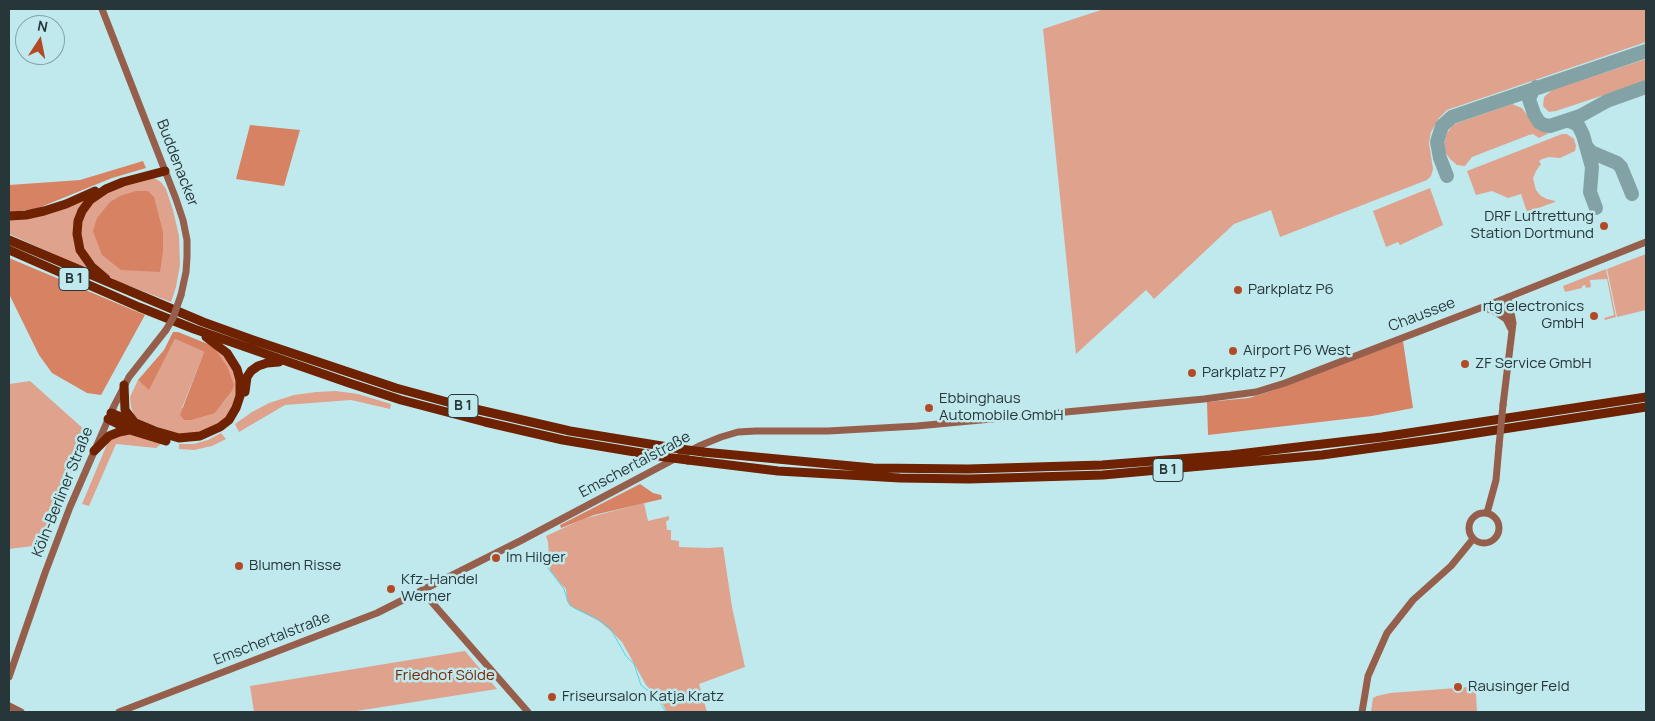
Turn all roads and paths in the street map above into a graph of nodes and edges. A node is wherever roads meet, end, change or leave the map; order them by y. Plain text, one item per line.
1 (102, 9) edge
2 (164, 168) junction
3 (9, 216) edge
4 (9, 240) edge
5 (1646, 242) edge
6 (9, 250) edge
7 (114, 285) junction
8 (1508, 297) junction
9 (1500, 300) junction
10 (1480, 308) junction
11 (1506, 318) junction
12 (194, 329) junction
13 (1511, 329) junction
14 (166, 330) joint
15 (286, 362) junction
16 (124, 385) junction
17 (1646, 397) edge
18 (1204, 399) joint
19 (1646, 407) edge
20 (110, 416) junction
21 (132, 427) junction
22 (94, 451) junction
23 (1487, 513) junction
24 (1474, 539) junction
25 (422, 591) junction
26 (9, 677) edge
27 (9, 706) edge
28 (21, 712) edge
29 (119, 712) edge
30 (528, 712) edge
31 (1362, 712) edge

1 - 2 main road, Buddenacker
2 - 3 highway
2 - 7 highway
2 - 14 main road, Buddenacker, bridge
4 - 7 highway, B 1
5 - 8 main road, Chaussee
6 - 12 highway, B 1
7 - 17 highway, B 1, bridge
8 - 9 main road, Chaussee
8 - 13 main road
9 - 10 main road, Chaussee
9 - 11 main road
10 - 11 main road
10 - 18 main road, Chaussee
11 - 13 main road
12 - 15 highway, B 1
12 - 21 highway
13 - 23 main road, bridge
14 - 16 main road, Köln-Berliner Straße
15 - 19 highway, B 1, bridge
15 - 21 highway
16 - 20 main road, Köln-Berliner Straße
16 - 21 highway
18 - 25 main road, Emschertalstraße
20 - 21 highway
20 - 22 main road, Köln-Berliner Straße
21 - 22 highway
22 - 26 main road, Köln-Berliner Straße
23 - 24 main road
23 - 24 main road
24 - 31 main road
25 - 29 main road, Emschertalstraße
25 - 30 main road
27 - 28 main road

